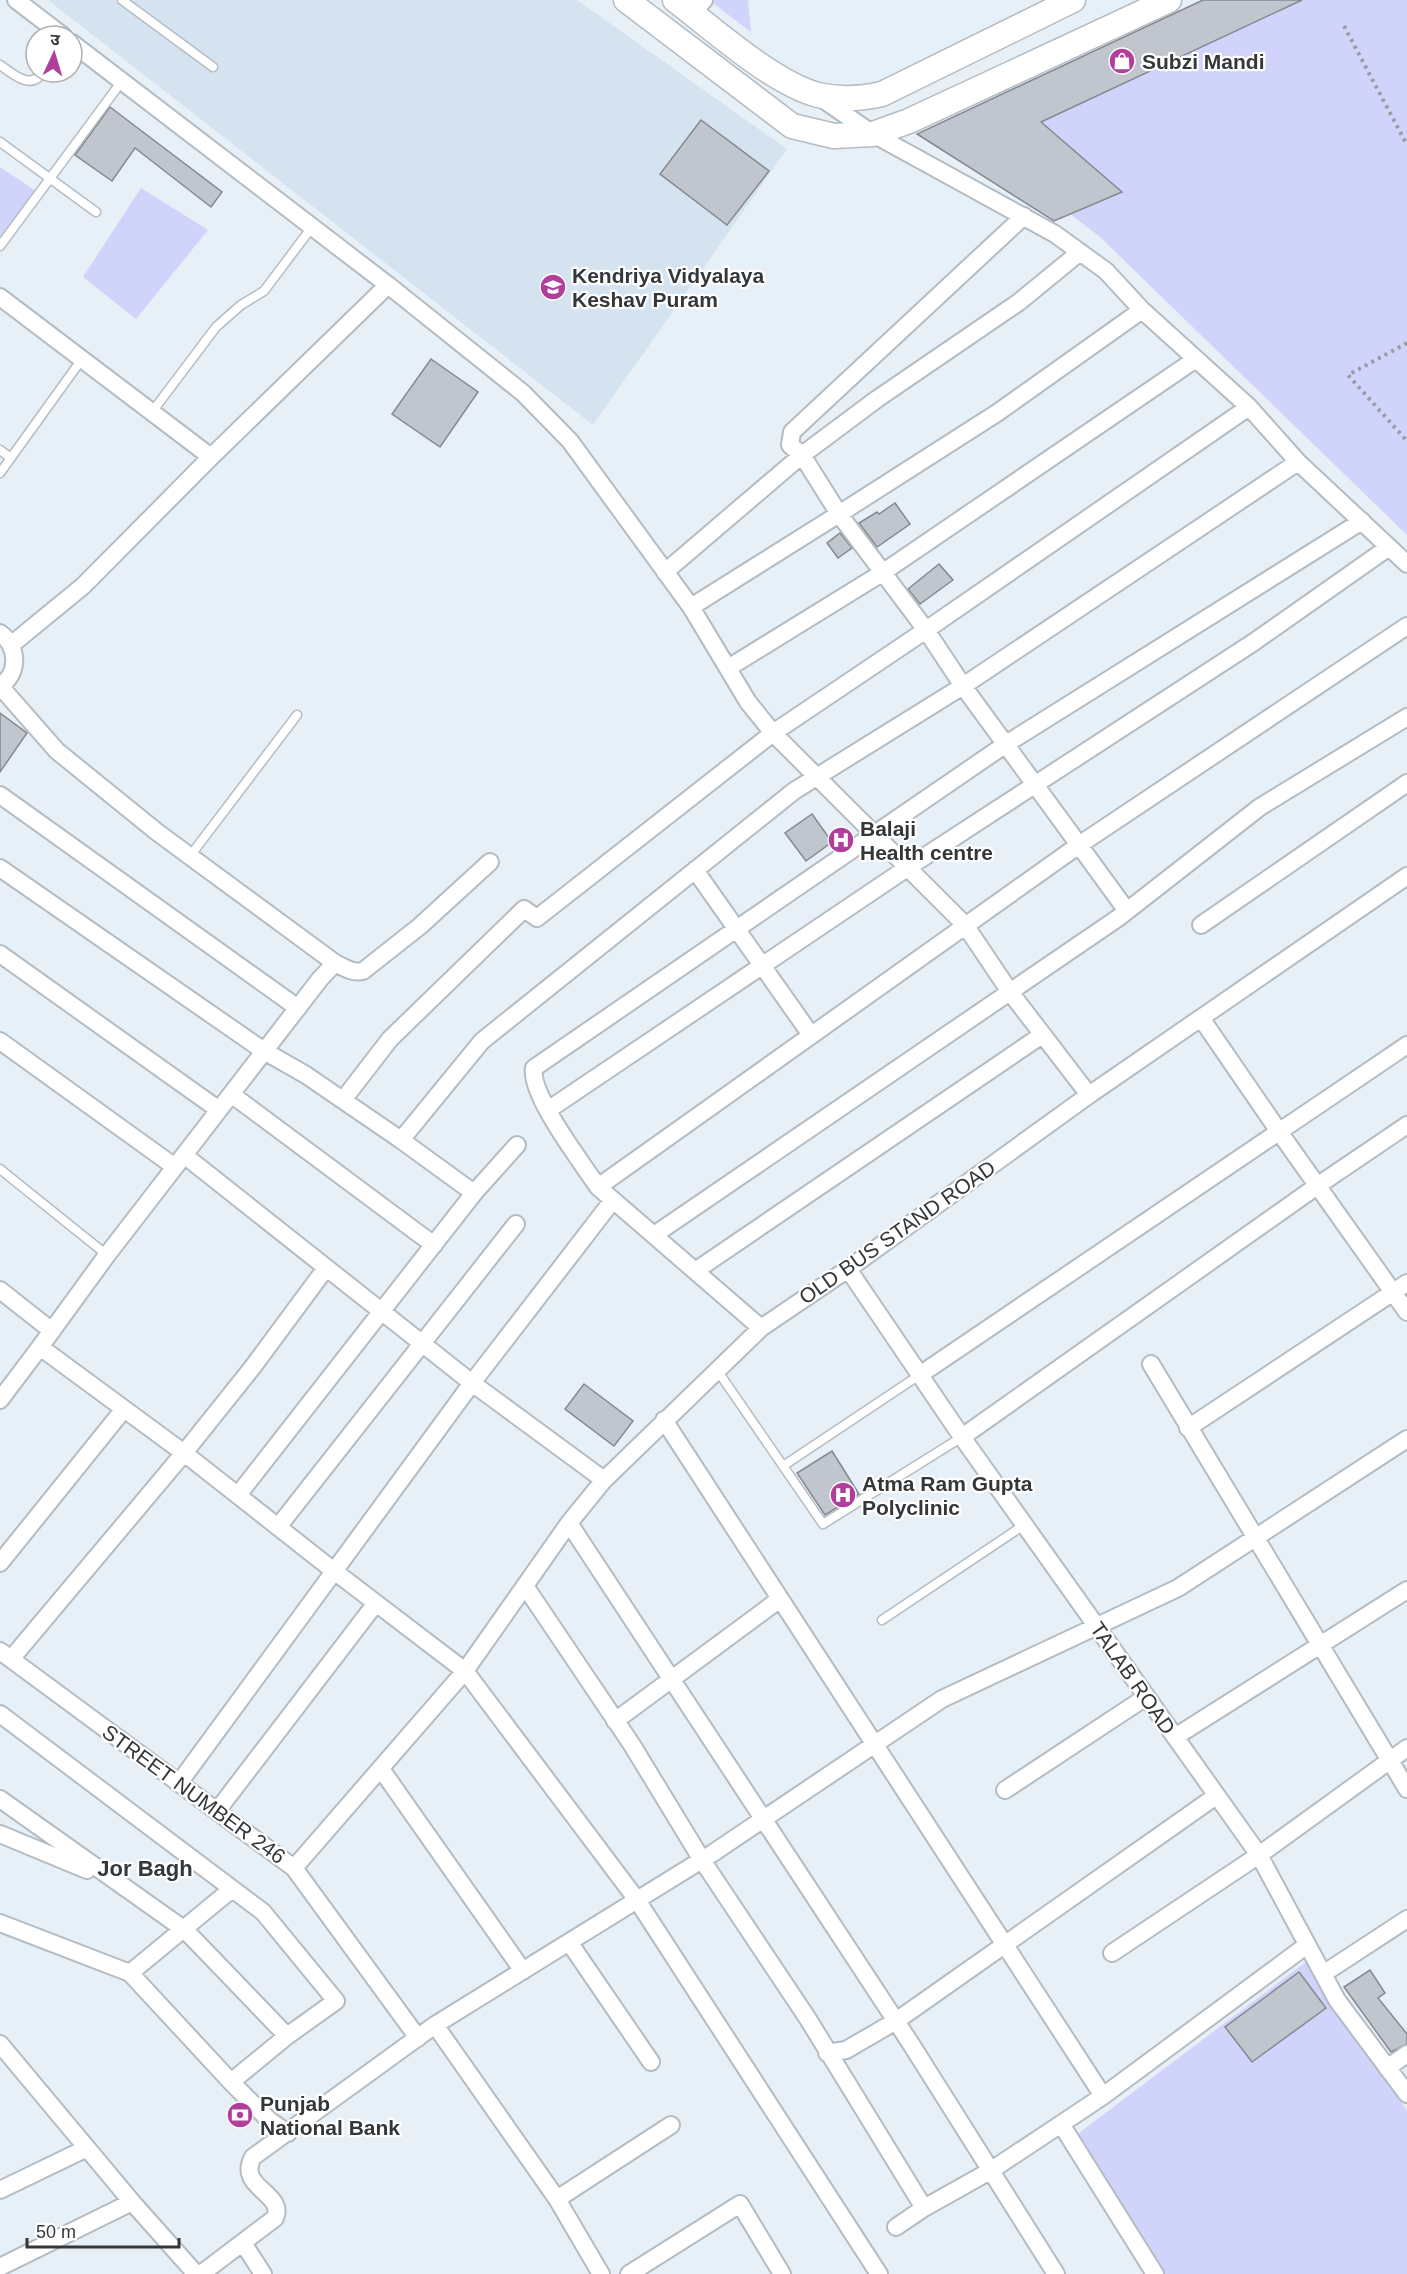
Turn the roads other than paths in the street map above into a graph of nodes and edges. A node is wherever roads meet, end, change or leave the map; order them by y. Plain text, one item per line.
1 (16, 0) edge
2 (122, 0) edge
3 (626, 0) edge
4 (1073, 0) edge
5 (1170, 0) edge
6 (690, 4) edge
7 (47, 24) edge
8 (84, 52) edge
9 (0, 65) edge
10 (213, 67) dead end
11 (24, 80) edge
12 (122, 81) junction
13 (816, 94) junction
14 (873, 134) junction
15 (0, 142) edge
16 (49, 178) junction
17 (96, 212) dead end
18 (1024, 216) junction
19 (312, 227) junction
20 (0, 246) edge
21 (1080, 252) junction
22 (388, 285) junction
23 (0, 297) edge
24 (1142, 310) junction
25 (82, 359) junction
26 (1196, 359) junction
27 (1249, 407) junction
28 (152, 412) junction
29 (0, 450) edge
30 (802, 455) junction
31 (211, 457) junction
32 (11, 458) junction
33 (1298, 462) junction
34 (0, 472) edge
35 (839, 514) junction
36 (1362, 521) junction
37 (1389, 547) junction
38 (1407, 564) edge
39 (665, 572) junction
40 (882, 573) junction
41 (691, 607) junction
42 (1407, 626) edge
43 (926, 630) junction
44 (6, 639) edge
45 (728, 668) junction
46 (0, 686) edge
47 (963, 686) junction
48 (297, 715) dead end
49 (1407, 717) edge
50 (773, 734) junction
51 (1006, 744) junction
52 (816, 777) junction
53 (1407, 783) edge
54 (1035, 786) junction
55 (0, 795) edge
56 (873, 835) junction
57 (1079, 845) junction
58 (190, 856) junction
59 (490, 862) dead end
60 (0, 867) edge
61 (907, 868) junction
62 (695, 870) junction
63 (1407, 876) edge
64 (1127, 911) junction
65 (965, 925) junction
66 (1201, 925) dead end
67 (737, 929) junction
68 (0, 954) edge
69 (335, 963) junction
70 (764, 967) junction
71 (1010, 992) junction
72 (298, 1008) junction
73 (1201, 1018) junction
74 (812, 1035) junction
75 (1042, 1035) junction
76 (0, 1041) edge
77 (1407, 1045) edge
78 (264, 1052) junction
79 (231, 1094) junction
80 (1089, 1095) junction
81 (344, 1100) junction
82 (219, 1110) junction
83 (548, 1110) junction
84 (1407, 1125) edge
85 (1280, 1133) junction
86 (402, 1140) junction
87 (517, 1145) dead end
88 (179, 1161) junction
89 (0, 1169) edge
90 (1317, 1186) junction
91 (598, 1187) junction
92 (474, 1193) junction
93 (613, 1200) junction
94 (516, 1224) dead end
95 (654, 1235) junction
96 (434, 1245) junction
97 (106, 1255) junction
98 (326, 1268) junction
99 (848, 1269) junction
100 (695, 1271) junction
101 (1400, 1287) edge
102 (0, 1290) edge
103 (382, 1312) junction
104 (1407, 1312) edge
105 (761, 1328) junction
106 (52, 1331) junction
107 (422, 1344) junction
108 (40, 1347) junction
109 (1151, 1364) dead end
110 (717, 1370) junction
111 (921, 1374) junction
112 (472, 1383) junction
113 (3, 1391) edge
114 (124, 1409) junction
115 (664, 1420) junction
116 (1188, 1428) junction
117 (962, 1437) junction
118 (1407, 1439) edge
119 (184, 1453) junction
120 (783, 1466) junction
121 (604, 1480) junction
122 (238, 1496) junction
123 (569, 1523) junction
124 (1024, 1525) junction
125 (278, 1527) junction
126 (1256, 1538) junction
127 (0, 1563) edge
128 (334, 1571) junction
129 (525, 1586) junction
130 (1407, 1590) edge
131 (780, 1599) junction
132 (376, 1603) junction
133 (882, 1620) dead end
134 (1096, 1627) junction
135 (1320, 1644) junction
136 (6, 1655) edge
137 (465, 1671) junction
138 (672, 1679) junction
139 (1146, 1697) junction
140 (0, 1714) edge
141 (615, 1721) junction
142 (1175, 1737) junction
143 (876, 1744) junction
144 (1407, 1748) edge
145 (1390, 1759) junction
146 (381, 1768) junction
147 (179, 1783) junction
148 (1407, 1789) edge
149 (1005, 1790) dead end
150 (1216, 1796) junction
151 (0, 1799) edge
152 (217, 1811) junction
153 (764, 1819) junction
154 (0, 1834) edge
155 (1259, 1856) junction
156 (702, 1860) junction
157 (294, 1868) junction
158 (116, 1882) junction
159 (232, 1889) junction
160 (637, 1900) junction
161 (1407, 1919) edge
162 (0, 1923) edge
163 (185, 1930) junction
164 (569, 1942) junction
165 (1006, 1944) junction
166 (1307, 1945) junction
167 (1112, 1953) dead end
168 (523, 1971) junction
169 (130, 1973) junction
170 (1323, 1974) junction
171 (896, 2021) junction
172 (435, 2025) junction
173 (287, 2036) junction
174 (418, 2038) junction
175 (0, 2044) edge
176 (828, 2054) junction
177 (1407, 2054) edge
178 (651, 2062) dead end
179 (1387, 2068) junction
180 (231, 2082) junction
181 (1407, 2094) edge
182 (1103, 2096) junction
183 (1060, 2124) junction
184 (671, 2125) dead end
185 (288, 2133) junction
186 (87, 2148) junction
187 (990, 2171) junction
188 (0, 2190) edge
189 (557, 2199) junction
190 (132, 2202) junction
191 (924, 2208) junction
192 (896, 2227) dead end
193 (243, 2243) junction
194 (0, 2267) edge
195 (191, 2273) edge
196 (263, 2274) edge
197 (601, 2274) edge
198 (629, 2274) edge
199 (782, 2274) edge
200 (879, 2274) edge
201 (1056, 2274) edge
202 (1155, 2274) edge

1 - 7 street
2 - 10 lane
3 - 14 main road
4 - 13 main road
5 - 14 main road
6 - 13 main road
8 - 12 street
9 - 11 lane
12 - 16 lane
12 - 19 street
13 - 14 street
14 - 18 street
15 - 16 lane
16 - 17 lane
16 - 20 lane
18 - 21 street
18 - 30 street
19 - 22 street
19 - 28 lane
21 - 24 street
21 - 30 street
22 - 31 street
22 - 39 street
23 - 25 street
24 - 26 street
24 - 35 street
25 - 28 street
25 - 32 lane
26 - 27 street
26 - 40 street
27 - 33 street
27 - 43 street
28 - 31 street
29 - 32 lane
30 - 35 street
30 - 39 street
31 - 44 street
32 - 34 lane
33 - 36 street
33 - 47 street
35 - 40 street
35 - 41 street
36 - 37 street
36 - 51 street
37 - 38 street
37 - 54 street
39 - 41 street
40 - 43 street
40 - 45 street
41 - 45 street
42 - 57 street
43 - 47 street
43 - 50 street
44 - 46 street
45 - 50 street
46 - 58 street
47 - 51 street
47 - 52 street
48 - 58 lane
49 - 64 street
50 - 52 street
50 - 81 street
51 - 54 street
51 - 56 street
52 - 56 street
52 - 62 street
53 - 66 street
54 - 57 street
54 - 61 street
55 - 72 street
56 - 61 street
56 - 67 street
57 - 64 street
57 - 65 street
58 - 69 street
59 - 69 street
60 - 78 street
61 - 65 street
61 - 70 street
62 - 67 street
62 - 86 street
63 - 73 street, OLD BUS STAND ROAD
64 - 71 street
65 - 71 street
65 - 74 street
67 - 70 street
67 - 83 street
68 - 82 street
69 - 72 street
70 - 74 street
70 - 83 street
71 - 75 street
71 - 95 street
72 - 78 street
73 - 80 street, OLD BUS STAND ROAD
73 - 85 street
74 - 91 street
75 - 80 street
75 - 100 street
76 - 88 street
77 - 85 street
78 - 79 street
78 - 81 street
79 - 82 street
79 - 96 street
80 - 99 street, OLD BUS STAND ROAD
81 - 86 street
82 - 88 street
83 - 91 street
84 - 90 street
85 - 90 street
85 - 111 street
86 - 92 street
87 - 92 street
88 - 97 street
88 - 98 street
89 - 97 lane
90 - 101 street
90 - 117 street
91 - 93 street
92 - 96 street
93 - 95 street
93 - 112 street
94 - 107 street
95 - 100 street
96 - 103 street
97 - 106 street
98 - 103 street
98 - 119 street
99 - 105 street, OLD BUS STAND ROAD
99 - 111 street, TALAB ROAD
100 - 105 street
101 - 104 street
101 - 116 street
102 - 106 street
103 - 107 street
103 - 122 street
105 - 110 street, OLD BUS STAND ROAD
106 - 108 street
107 - 112 street
107 - 125 street
108 - 113 street
108 - 114 street
109 - 116 street
110 - 115 street, OLD BUS STAND ROAD
110 - 120 lane
111 - 117 street, TALAB ROAD
111 - 120 lane
112 - 121 street
112 - 128 street
114 - 119 street
114 - 127 street
115 - 121 street, OLD BUS STAND ROAD
115 - 131 street
116 - 126 street
117 - 120 lane
117 - 124 street, TALAB ROAD
118 - 126 street
119 - 122 street
119 - 136 street
121 - 123 street, OLD BUS STAND ROAD
122 - 125 street
123 - 129 street, OLD BUS STAND ROAD
123 - 138 street
124 - 133 lane
124 - 134 street, TALAB ROAD
125 - 128 street
126 - 134 street
126 - 135 street
128 - 132 street
128 - 147 street
129 - 137 street, OLD BUS STAND ROAD
129 - 141 street
130 - 135 street
131 - 138 street
131 - 143 street
132 - 137 street
132 - 152 street
134 - 139 street, TALAB ROAD
134 - 143 street
135 - 142 street
135 - 145 street
136 - 147 street, STREET NUMBER 246
137 - 146 street, STREET NUMBER 246
137 - 160 street
138 - 141 street
138 - 153 street
139 - 142 street, TALAB ROAD
139 - 149 street
140 - 159 street
141 - 156 street
142 - 150 street, TALAB ROAD
143 - 153 street
143 - 165 street
144 - 145 street
145 - 148 street
145 - 155 street
146 - 157 street, STREET NUMBER 246
146 - 168 street
147 - 152 street, STREET NUMBER 246
150 - 155 street, TALAB ROAD
150 - 165 street
151 - 158 street
152 - 157 street, STREET NUMBER 246
153 - 156 street
153 - 171 street
154 - 158 street
155 - 166 street, TALAB ROAD
155 - 167 street
156 - 160 street
156 - 176 street
157 - 174 street
158 - 163 street
159 - 163 street
159 - 173 street
160 - 164 street
160 - 200 street
161 - 170 street
162 - 169 street
163 - 169 street
163 - 173 street
164 - 168 street
164 - 178 street
165 - 171 street
165 - 182 street
166 - 170 street, TALAB ROAD
166 - 182 street
168 - 172 street
169 - 180 street
170 - 179 street, TALAB ROAD
171 - 176 street
171 - 187 street
172 - 174 street
172 - 189 street
173 - 180 street
174 - 185 street
175 - 186 street
176 - 191 street
177 - 179 street
179 - 181 street, TALAB ROAD
180 - 185 street
182 - 183 street
183 - 187 street
183 - 202 street
184 - 189 street
185 - 193 street
186 - 188 street
186 - 190 street
187 - 191 street
187 - 201 street
189 - 197 street
190 - 194 street
190 - 195 street
191 - 192 street
193 - 195 street
193 - 196 street
198 - 199 street

